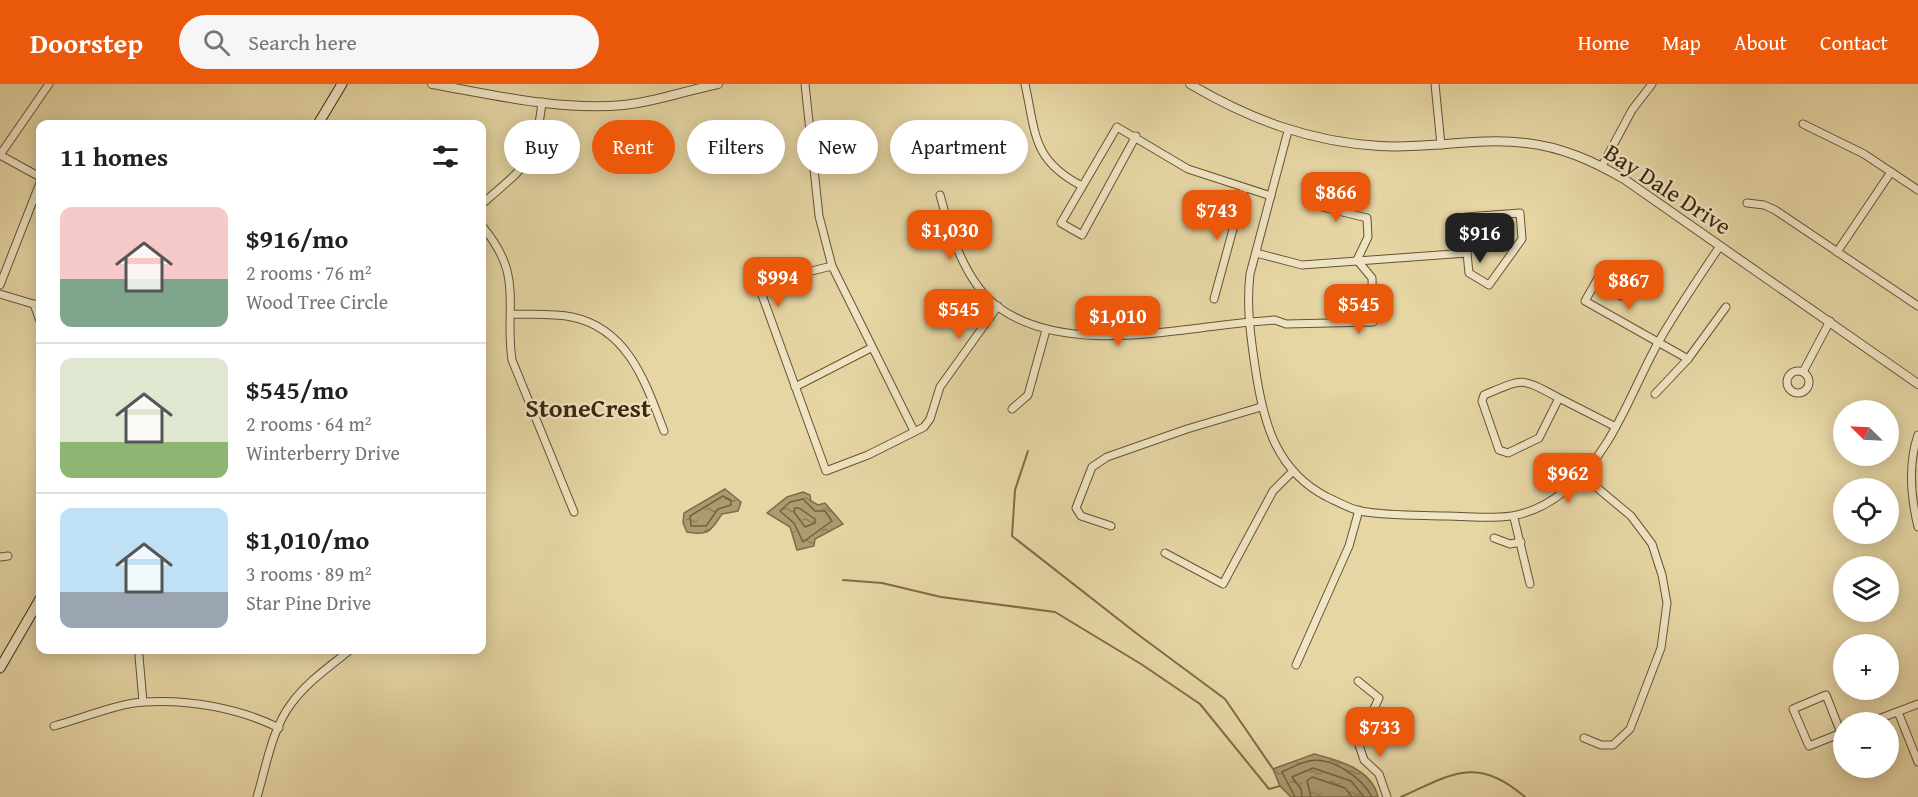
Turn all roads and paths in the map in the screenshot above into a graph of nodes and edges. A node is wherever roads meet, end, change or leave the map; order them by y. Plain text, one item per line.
1 (49, 84) edge
2 (342, 84) edge
3 (432, 84) edge
4 (718, 84) edge
5 (805, 84) edge
6 (1025, 84) edge
7 (1190, 84) edge
8 (1435, 84) edge
9 (1652, 84) edge
10 (542, 102) junction
11 (320, 120) edge
12 (1803, 124) dead end
13 (1288, 131) junction
14 (1136, 136) junction
15 (1441, 146) junction
16 (0, 155) edge
17 (1602, 166) junction
18 (1891, 172) junction
19 (36, 175) edge
20 (1082, 186) junction
21 (1244, 189) junction
22 (1918, 190) edge
23 (36, 193) edge
24 (940, 195) dead end
25 (1271, 196) junction
26 (486, 201) edge
27 (1310, 204) dead end
28 (1747, 204) dead end
29 (486, 232) edge
30 (1720, 246) junction
31 (1837, 252) junction
32 (1256, 253) junction
33 (1467, 253) junction
34 (1357, 260) junction
35 (832, 266) junction
36 (0, 285) edge
37 (0, 294) edge
38 (1621, 297) dead end
39 (1214, 299) dead end
40 (36, 305) edge
41 (998, 306) junction
42 (1918, 306) edge
43 (1726, 307) dead end
44 (511, 314) junction
45 (1248, 321) junction
46 (1830, 321) junction
47 (1046, 330) junction
48 (1659, 342) junction
49 (871, 348) junction
50 (1688, 358) junction
51 (1803, 372) dead end
52 (1918, 384) edge
53 (795, 387) junction
54 (1655, 394) dead end
55 (1559, 398) junction
56 (1261, 408) junction
57 (1012, 409) dead end
58 (1614, 426) junction
59 (664, 431) dead end
60 (914, 431) junction
61 (1918, 435) edge
62 (1292, 472) junction
63 (1583, 476) junction
64 (1359, 510) junction
65 (574, 512) dead end
66 (1514, 518) junction
67 (1111, 526) dead end
68 (1918, 527) edge
69 (1494, 538) dead end
70 (1521, 542) junction
71 (1165, 553) dead end
72 (8, 556) dead end
73 (0, 557) edge
74 (1530, 584) dead end
75 (36, 606) edge
76 (345, 654) edge
77 (139, 656) dead end
78 (1296, 665) dead end
79 (0, 668) edge
80 (1358, 681) dead end
81 (142, 702) junction
82 (1918, 704) edge
83 (1898, 712) edge
84 (1899, 714) edge
85 (54, 726) dead end
86 (279, 728) junction
87 (1842, 732) edge
88 (1584, 738) dead end
89 (1918, 762) edge
90 (1386, 795) edge
91 (257, 797) edge

1 - 16 street
2 - 11 main road
3 - 10 street
4 - 10 street
5 - 35 street
6 - 20 street
7 - 13 street, Bay Dale Drive
8 - 15 street
9 - 17 street
10 - 26 street
12 - 18 street
13 - 15 street, Bay Dale Drive
13 - 25 street
14 - 20 street
14 - 20 street
14 - 21 street
15 - 17 street, Bay Dale Drive
16 - 19 street
17 - 30 street, Bay Dale Drive
18 - 22 street
18 - 31 street
21 - 25 street
21 - 39 street
23 - 36 street
24 - 41 street
25 - 32 street
27 - 34 street
28 - 31 street
29 - 44 street
30 - 46 street, Bay Dale Drive
30 - 48 street
31 - 42 street
32 - 34 street
32 - 45 street
33 - 33 street
33 - 34 street
34 - 45 street
35 - 49 street
35 - 53 street
37 - 40 street
38 - 48 street
41 - 47 street
41 - 60 street
43 - 50 street
44 - 59 street
44 - 65 street
45 - 47 street
45 - 56 street
46 - 51 street
46 - 52 street, Bay Dale Drive
47 - 57 street
48 - 50 street
48 - 58 street
49 - 53 street
49 - 60 street
50 - 54 street
53 - 60 street
55 - 55 street
55 - 58 street
56 - 62 street
56 - 67 street
58 - 63 street
61 - 68 street
62 - 64 street
62 - 71 street
63 - 66 street
63 - 88 street
64 - 66 street
64 - 78 street
66 - 70 street
69 - 70 street
70 - 74 street
72 - 73 street
75 - 79 main road
76 - 86 street
77 - 81 street
80 - 90 street
81 - 85 street
81 - 86 street
82 - 83 street
84 - 89 street
86 - 91 street
87 - 87 street

